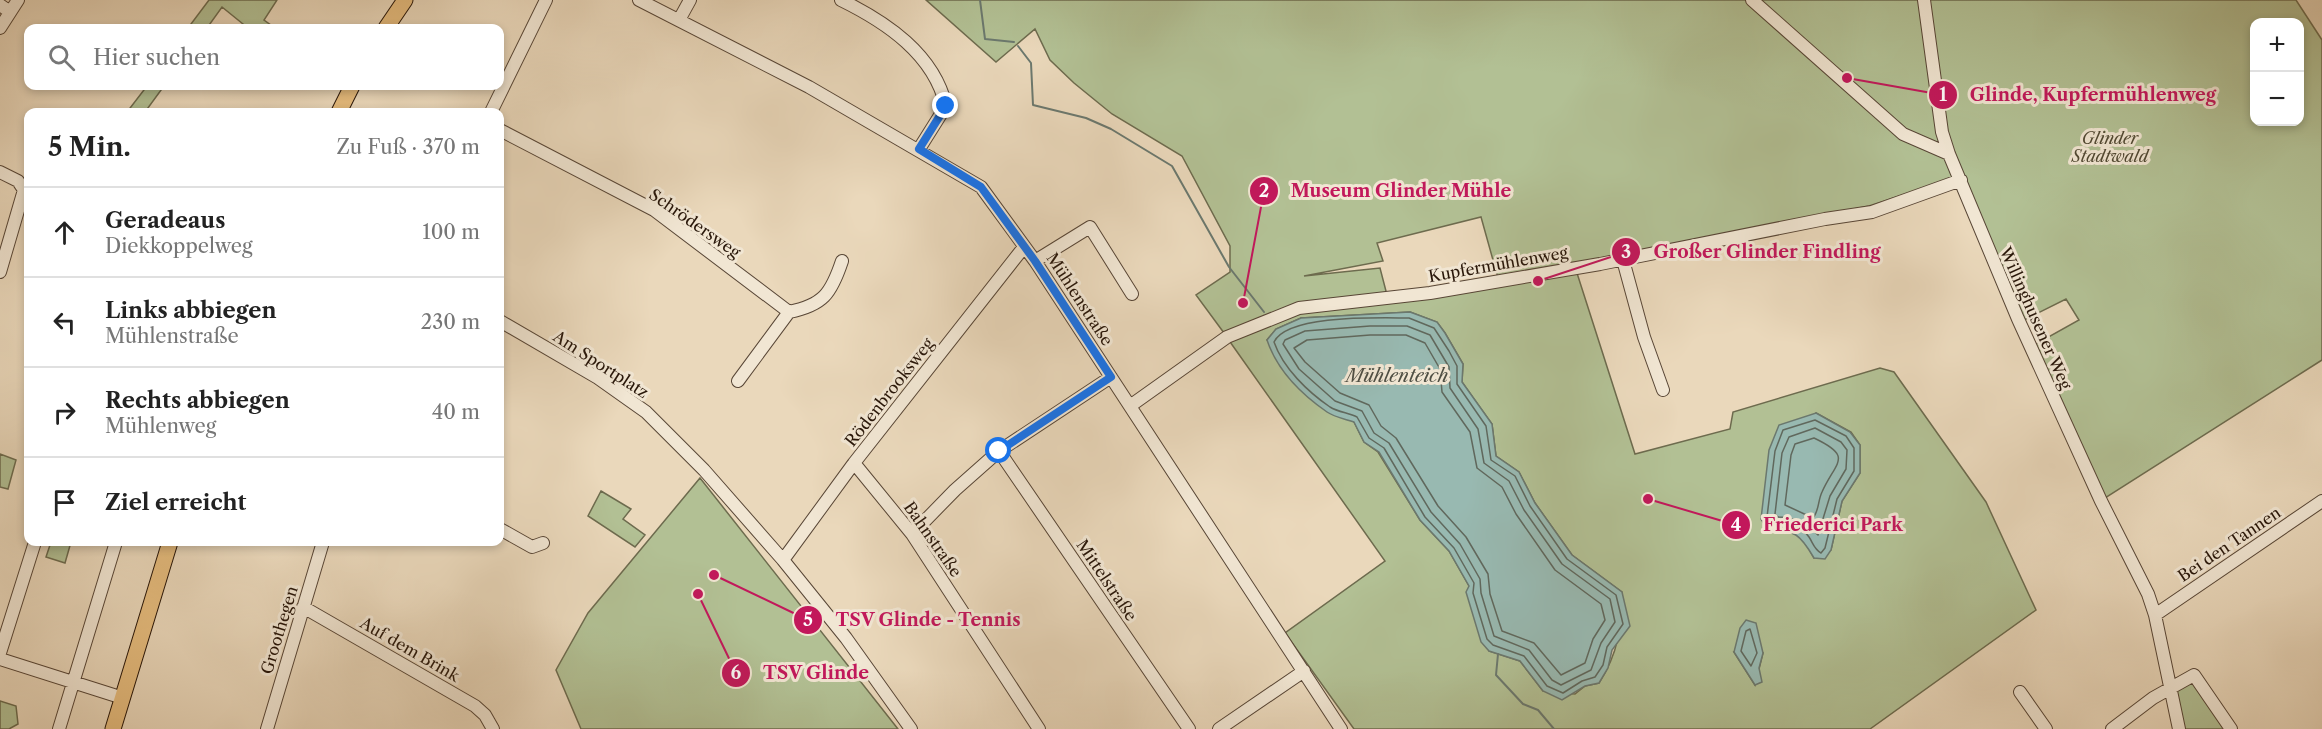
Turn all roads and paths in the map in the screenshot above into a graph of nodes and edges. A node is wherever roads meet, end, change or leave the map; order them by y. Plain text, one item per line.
1 (18, 0) edge
2 (405, 0) edge
3 (546, 0) edge
4 (639, 0) edge
5 (690, 0) edge
6 (841, 0) edge
7 (1752, 0) edge
8 (1924, 0) edge
9 (5, 9) edge
10 (679, 20) junction
11 (389, 24) edge
12 (0, 28) edge
13 (504, 86) edge
14 (350, 90) edge
15 (502, 90) edge
16 (341, 108) edge
17 (493, 108) edge
18 (504, 132) edge
19 (919, 149) junction
20 (1949, 154) junction
21 (0, 172) edge
22 (1961, 180) junction
23 (1024, 247) junction
24 (1623, 260) junction
25 (842, 261) dead end
26 (1035, 261) junction
27 (0, 272) edge
28 (1132, 294) dead end
29 (789, 312) junction
30 (504, 323) edge
31 (1111, 377) junction
32 (738, 381) dead end
33 (1663, 390) dead end
34 (1130, 406) junction
35 (999, 451) junction
36 (854, 463) junction
37 (2322, 501) edge
38 (504, 531) edge
39 (912, 534) junction
40 (543, 543) dead end
41 (34, 546) edge
42 (115, 546) edge
43 (169, 546) edge
44 (323, 546) edge
45 (783, 560) junction
46 (303, 607) junction
47 (2155, 615) junction
48 (0, 653) edge
49 (0, 659) edge
50 (1304, 672) junction
51 (73, 683) junction
52 (2171, 686) junction
53 (2020, 692) dead end
54 (123, 698) junction
55 (59, 729) edge
56 (113, 729) edge
57 (267, 729) edge
58 (493, 729) edge
59 (911, 729) edge
60 (1039, 729) edge
61 (1189, 729) edge
62 (1219, 729) edge
63 (1341, 729) edge
64 (2046, 729) edge
65 (2112, 729) edge
66 (2179, 729) edge
67 (2231, 729) edge

1 - 9 street
2 - 11 main road
3 - 13 street
4 - 10 street, Mühlenstraße
5 - 10 street
6 - 19 street
7 - 20 street
8 - 20 street, Willinghusener Weg
9 - 12 street
10 - 19 street, Mühlenstraße
14 - 16 main road
15 - 17 street
18 - 29 street, Schrödersweg
19 - 23 street, Mühlenstraße
20 - 22 street, Willinghusener Weg
21 - 27 street
22 - 24 street, Kupfermühlenweg
22 - 47 street, Willinghusener Weg
23 - 26 street, Mühlenstraße
23 - 36 street, Rödenbrooksweg
24 - 33 street
24 - 34 street, Kupfermühlenweg
25 - 29 street
26 - 28 street
26 - 31 street, Mühlenstraße
29 - 32 street
30 - 45 street, Am Sportplatz
31 - 34 street, Mühlenstraße
31 - 35 street
34 - 50 street, Mühlenstraße
35 - 39 street
35 - 61 street, Mittelstraße
36 - 39 street, Bahnstraße
36 - 45 street, Rödenbrooksweg
37 - 47 street, Bei den Tannen
38 - 40 street
39 - 60 street, Bahnstraße
41 - 48 street
42 - 51 street
43 - 54 main road
44 - 46 street, Groothegen
45 - 59 street, Am Sportplatz
46 - 57 street, Groothegen
46 - 58 street, Auf dem Brink
47 - 52 street, Willinghusener Weg
49 - 51 street
50 - 62 street
50 - 63 street, Mühlenstraße
51 - 54 street
51 - 55 street
52 - 65 street
52 - 66 street, Willinghusener Weg
52 - 67 street
53 - 64 street
54 - 56 main road

